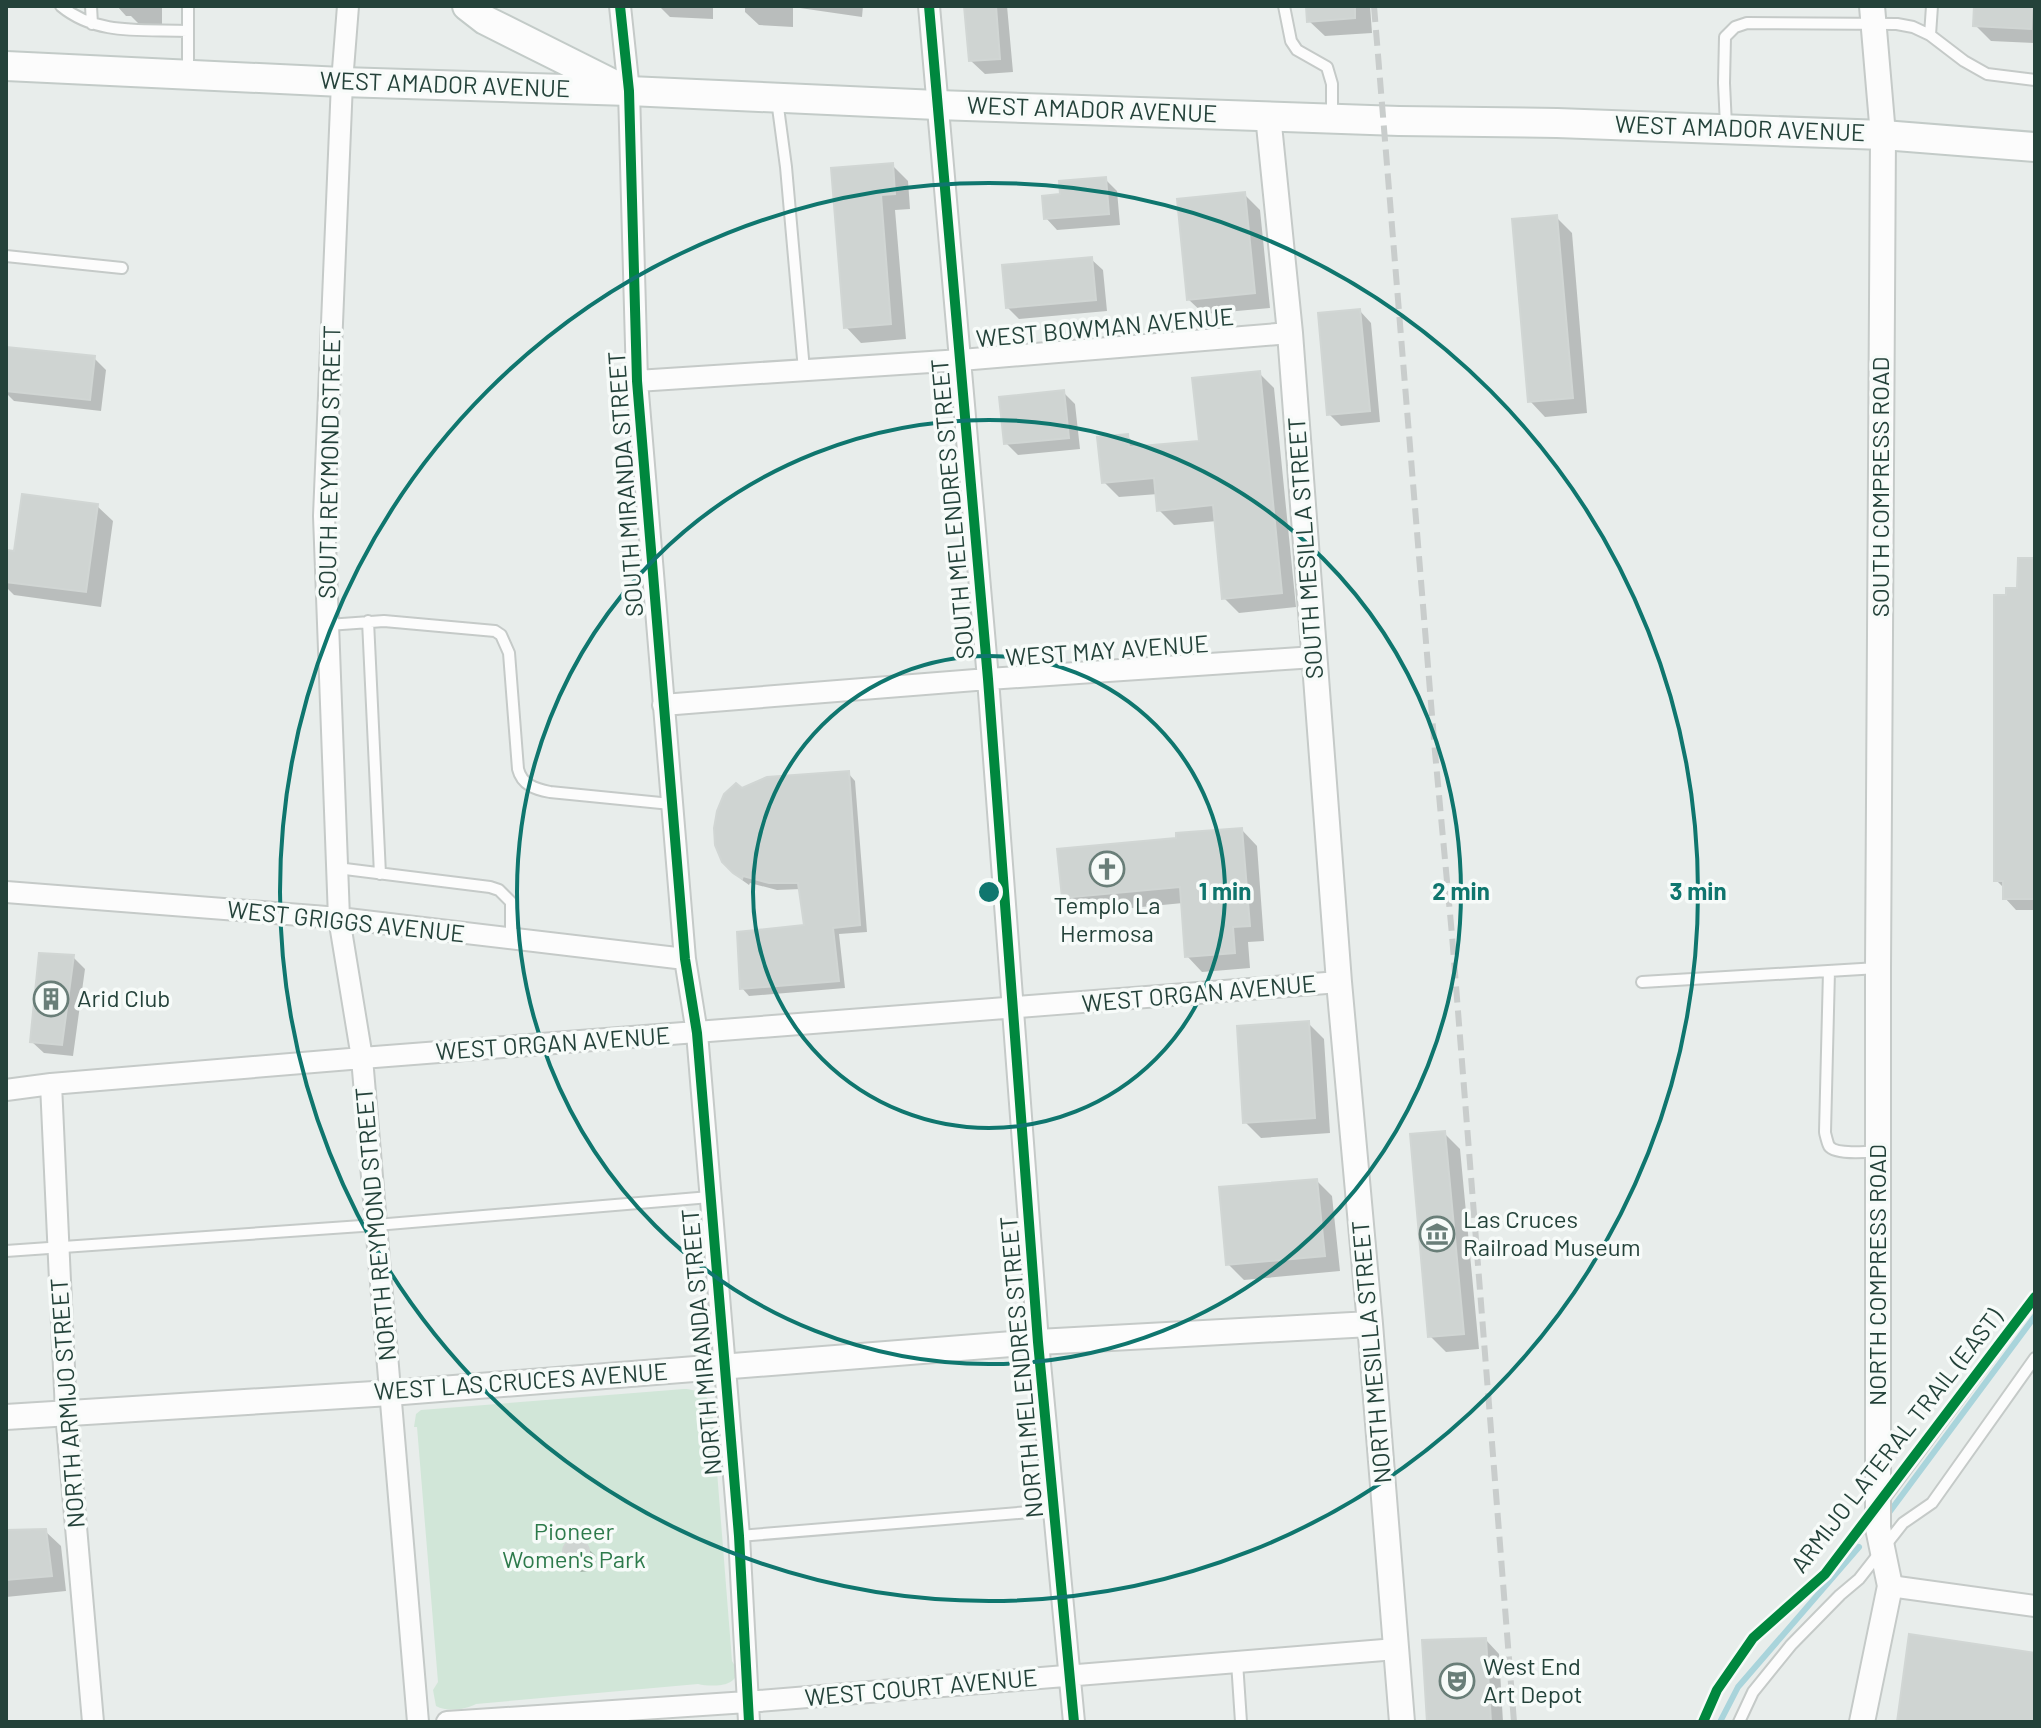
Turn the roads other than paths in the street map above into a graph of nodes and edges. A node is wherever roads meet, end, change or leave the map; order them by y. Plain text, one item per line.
1 (61, 6) edge
2 (91, 6) edge
3 (188, 6) edge
4 (348, 6) edge
5 (467, 6) edge
6 (620, 6) edge
7 (929, 6) edge
8 (1284, 6) edge
9 (1932, 6) edge
10 (1872, 15) edge
11 (92, 24) junction
12 (188, 31) junction
13 (1930, 35) junction
14 (6, 66) edge
15 (188, 75) junction
16 (2035, 80) edge
17 (342, 82) junction
18 (629, 91) junction
19 (777, 98) junction
20 (937, 105) junction
21 (1268, 115) junction
22 (1332, 118) junction
23 (1726, 129) junction
24 (1883, 135) junction
25 (2035, 147) edge
26 (6, 256) edge
27 (122, 268) dead end
28 (1290, 333) junction
29 (961, 360) junction
30 (804, 370) junction
31 (637, 381) junction
32 (368, 621) junction
33 (328, 625) junction
34 (1315, 657) junction
35 (988, 679) junction
36 (663, 705) junction
37 (671, 804) junction
38 (337, 868) junction
39 (380, 874) junction
40 (6, 892) edge
41 (339, 918) junction
42 (511, 939) junction
43 (685, 959) junction
44 (1878, 968) junction
45 (1829, 971) junction
46 (1339, 982) junction
47 (1642, 982) dead end
48 (1013, 1009) junction
49 (697, 1033) junction
50 (362, 1058) junction
51 (51, 1084) junction
52 (6, 1090) edge
53 (1878, 1151) junction
54 (710, 1197) junction
55 (376, 1225) junction
56 (59, 1246) junction
57 (6, 1251) edge
58 (2035, 1297) edge
59 (1370, 1324) junction
60 (1038, 1342) junction
61 (2035, 1358) edge
62 (724, 1366) junction
63 (390, 1393) junction
64 (66, 1412) junction
65 (6, 1417) edge
66 (1878, 1505) junction
67 (1054, 1510) junction
68 (739, 1536) junction
69 (1883, 1549) junction
70 (1890, 1586) junction
71 (2035, 1606) edge
72 (1396, 1649) junction
73 (1237, 1662) junction
74 (1071, 1676) junction
75 (748, 1712) edge
76 (93, 1722) edge
77 (418, 1722) edge
78 (447, 1722) edge
79 (1074, 1722) edge
80 (1241, 1722) edge
81 (1402, 1722) edge
82 (1703, 1722) edge
83 (1739, 1722) edge
84 (1862, 1722) edge

1 - 11 lane
2 - 11 lane
3 - 12 lane
4 - 17 street, SOUTH REYMOND STREET
5 - 18 main road
6 - 18 street, SOUTH MIRANDA STREET
7 - 20 street, SOUTH MELENDRES STREET
8 - 22 lane
9 - 13 lane
10 - 13 lane
10 - 23 lane
10 - 24 street, SOUTH COMPRESS ROAD
11 - 12 lane
12 - 15 lane
13 - 16 lane
14 - 15 main road, WEST AMADOR AVENUE
15 - 17 main road, WEST AMADOR AVENUE
17 - 18 main road, WEST AMADOR AVENUE
17 - 33 street, SOUTH REYMOND STREET
18 - 19 main road, WEST AMADOR AVENUE
18 - 31 street, SOUTH MIRANDA STREET
19 - 20 main road, WEST AMADOR AVENUE
19 - 30 lane
20 - 21 main road, WEST AMADOR AVENUE
20 - 29 street, SOUTH MELENDRES STREET
21 - 22 main road, WEST AMADOR AVENUE
21 - 28 street, SOUTH MESILLA STREET
22 - 23 main road, WEST AMADOR AVENUE
23 - 24 main road, WEST AMADOR AVENUE
24 - 25 main road, WEST AMADOR AVENUE
24 - 44 street, SOUTH COMPRESS ROAD
26 - 27 lane
28 - 29 street, WEST BOWMAN AVENUE
28 - 34 street, SOUTH MESILLA STREET
29 - 30 street, WEST BOWMAN AVENUE
29 - 35 street, SOUTH MELENDRES STREET
30 - 31 street, WEST BOWMAN AVENUE
31 - 36 street, SOUTH MIRANDA STREET
32 - 33 lane
32 - 37 lane
32 - 39 lane
33 - 38 street, SOUTH REYMOND STREET
34 - 35 street, WEST MAY AVENUE
34 - 46 street, SOUTH MESILLA STREET
35 - 36 street, WEST MAY AVENUE
35 - 48 street, SOUTH MELENDRES STREET
36 - 37 street, SOUTH MIRANDA STREET
37 - 43 street, SOUTH MIRANDA STREET
38 - 39 lane
38 - 41 street, SOUTH REYMOND STREET
39 - 42 lane
40 - 41 street, WEST GRIGGS AVENUE
41 - 42 street, WEST GRIGGS AVENUE
41 - 50 street, NORTH REYMOND STREET
42 - 43 street, WEST GRIGGS AVENUE
43 - 49 street, NORTH MIRANDA STREET
44 - 45 lane
44 - 53 street, NORTH COMPRESS ROAD
45 - 47 lane
45 - 53 lane
46 - 48 street, WEST ORGAN AVENUE
46 - 59 street, NORTH MESILLA STREET
48 - 49 street, WEST ORGAN AVENUE
48 - 60 street, NORTH MELENDRES STREET
49 - 50 street, WEST ORGAN AVENUE
49 - 54 street, NORTH MIRANDA STREET
50 - 51 street, WEST ORGAN AVENUE
50 - 55 street, NORTH REYMOND STREET
51 - 52 street, WEST ORGAN AVENUE
51 - 56 street, NORTH ARMIJO STREET
53 - 66 street, NORTH COMPRESS ROAD
54 - 55 lane
54 - 62 street, NORTH MIRANDA STREET
55 - 56 lane
55 - 63 street, NORTH REYMOND STREET
56 - 57 lane
56 - 64 street, NORTH ARMIJO STREET
58 - 66 lane, ARMIJO LATERAL TRAIL (EAST)
59 - 60 street, WEST LAS CRUCES AVENUE
59 - 72 street, NORTH MESILLA STREET
60 - 62 street, WEST LAS CRUCES AVENUE
60 - 67 street, NORTH MELENDRES STREET
61 - 69 lane
62 - 63 street, WEST LAS CRUCES AVENUE
62 - 68 street, NORTH MIRANDA STREET
63 - 64 street, WEST LAS CRUCES AVENUE
63 - 77 street, NORTH REYMOND STREET
64 - 65 street, WEST LAS CRUCES AVENUE
64 - 76 street, NORTH ARMIJO STREET
66 - 69 street, NORTH COMPRESS ROAD
66 - 82 lane, ARMIJO LATERAL TRAIL (EAST)
67 - 68 lane
67 - 74 street, NORTH MELENDRES STREET
68 - 75 street, NORTH MIRANDA STREET
69 - 70 street, NORTH COMPRESS ROAD
69 - 83 lane
70 - 71 street
70 - 84 street, NORTH COMPRESS ROAD
72 - 73 street, WEST COURT AVENUE
72 - 81 street, NORTH MESILLA STREET
73 - 74 street, WEST COURT AVENUE
73 - 80 lane
74 - 75 street, WEST COURT AVENUE
74 - 79 street, NORTH MELENDRES STREET
75 - 78 street, WEST COURT AVENUE

